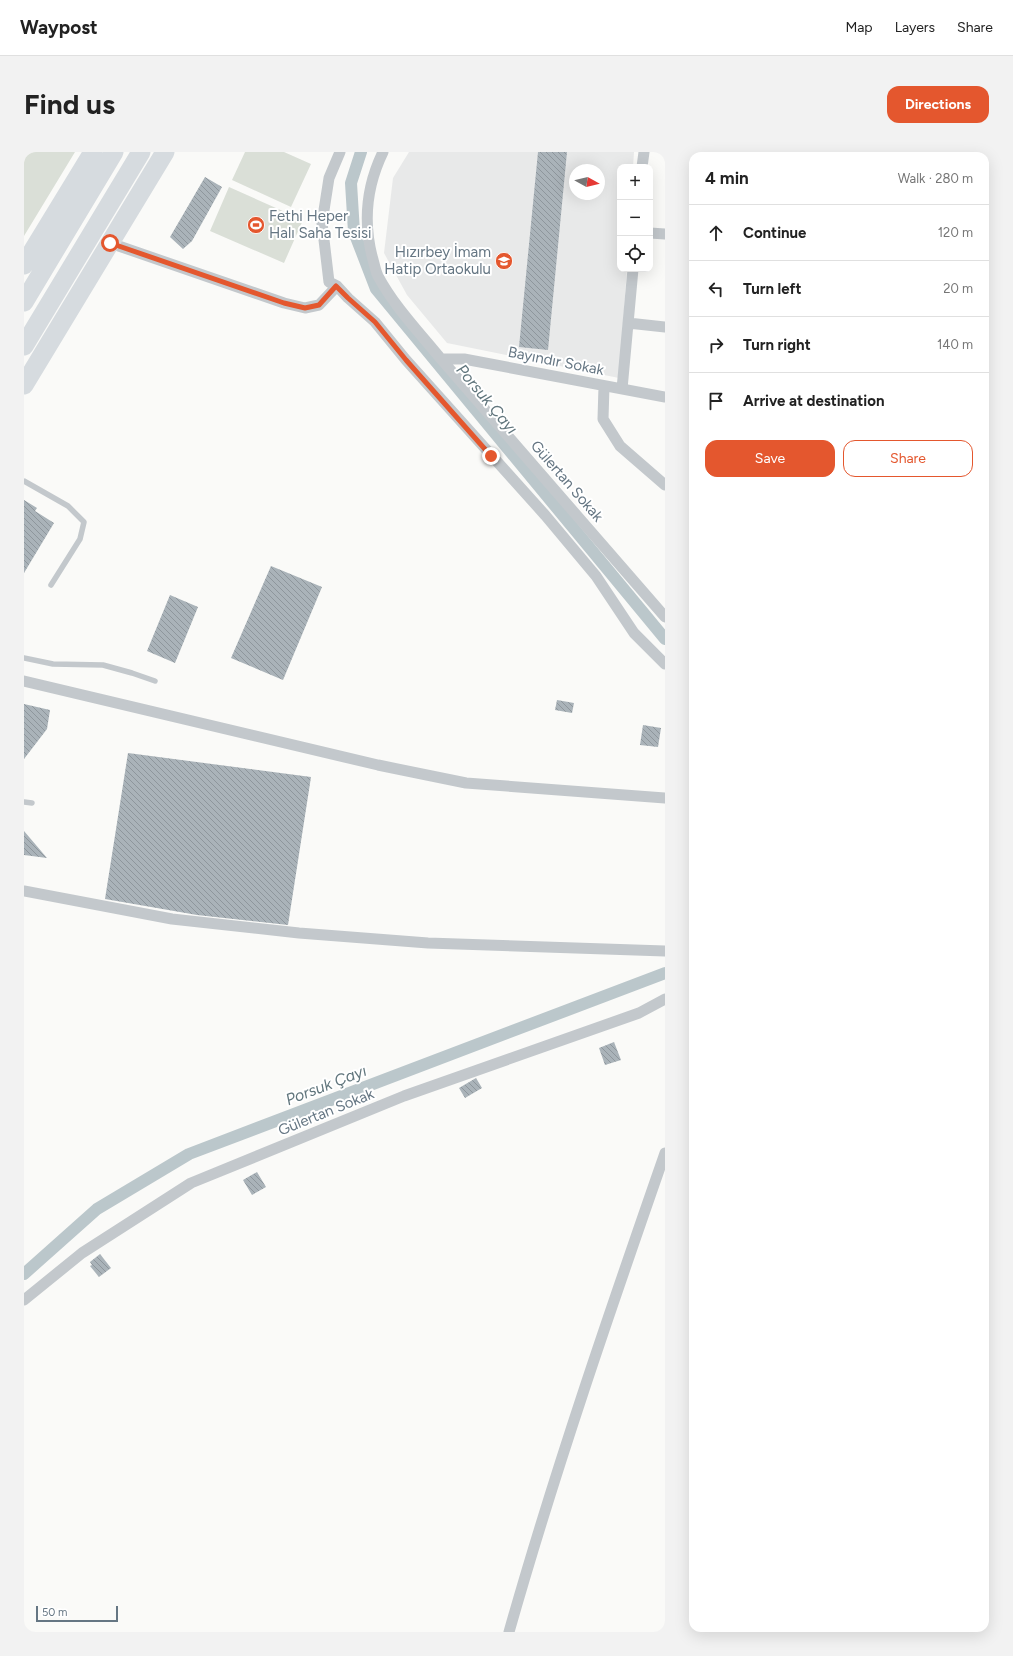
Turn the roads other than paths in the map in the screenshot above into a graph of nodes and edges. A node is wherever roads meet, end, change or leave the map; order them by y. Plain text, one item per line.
1 (93, 152) edge
2 (114, 152) edge
3 (141, 152) edge
4 (165, 152) edge
5 (340, 152) edge
6 (383, 152) edge
7 (644, 152) edge
8 (642, 164) edge
9 (653, 233) edge
10 (665, 234) edge
11 (110, 243) junction
12 (24, 265) edge
13 (633, 272) edge
14 (336, 286) junction
15 (24, 302) edge
16 (628, 323) junction
17 (665, 327) edge
18 (24, 346) edge
19 (441, 359) junction
20 (24, 384) edge
21 (604, 386) junction
22 (622, 389) junction
23 (665, 397) edge
24 (24, 481) edge
25 (665, 485) edge
26 (51, 585) dead end
27 (665, 616) edge
28 (24, 658) edge
29 (665, 664) edge
30 (24, 681) edge
31 (155, 681) dead end
32 (665, 798) edge
33 (24, 802) edge
34 (32, 803) dead end
35 (24, 891) edge
36 (665, 951) edge
37 (665, 999) edge
38 (665, 1152) edge
39 (24, 1300) edge
40 (510, 1632) edge

1 - 12 highway
2 - 15 highway
3 - 18 highway
4 - 11 highway
5 - 14 street
6 - 19 street, Gülertan Sokak
7 - 8 street
9 - 10 street
11 - 14 street
11 - 20 highway
13 - 16 street
14 - 29 street
16 - 17 street
16 - 22 street
19 - 21 street, Bayındır Sokak
19 - 27 street, Gülertan Sokak
21 - 22 street, Bayındır Sokak
21 - 25 street
22 - 23 street, Bayındır Sokak
24 - 26 lane
28 - 31 lane
30 - 32 street
33 - 34 lane
35 - 36 street
37 - 39 street, Gülertan Sokak
38 - 40 street

